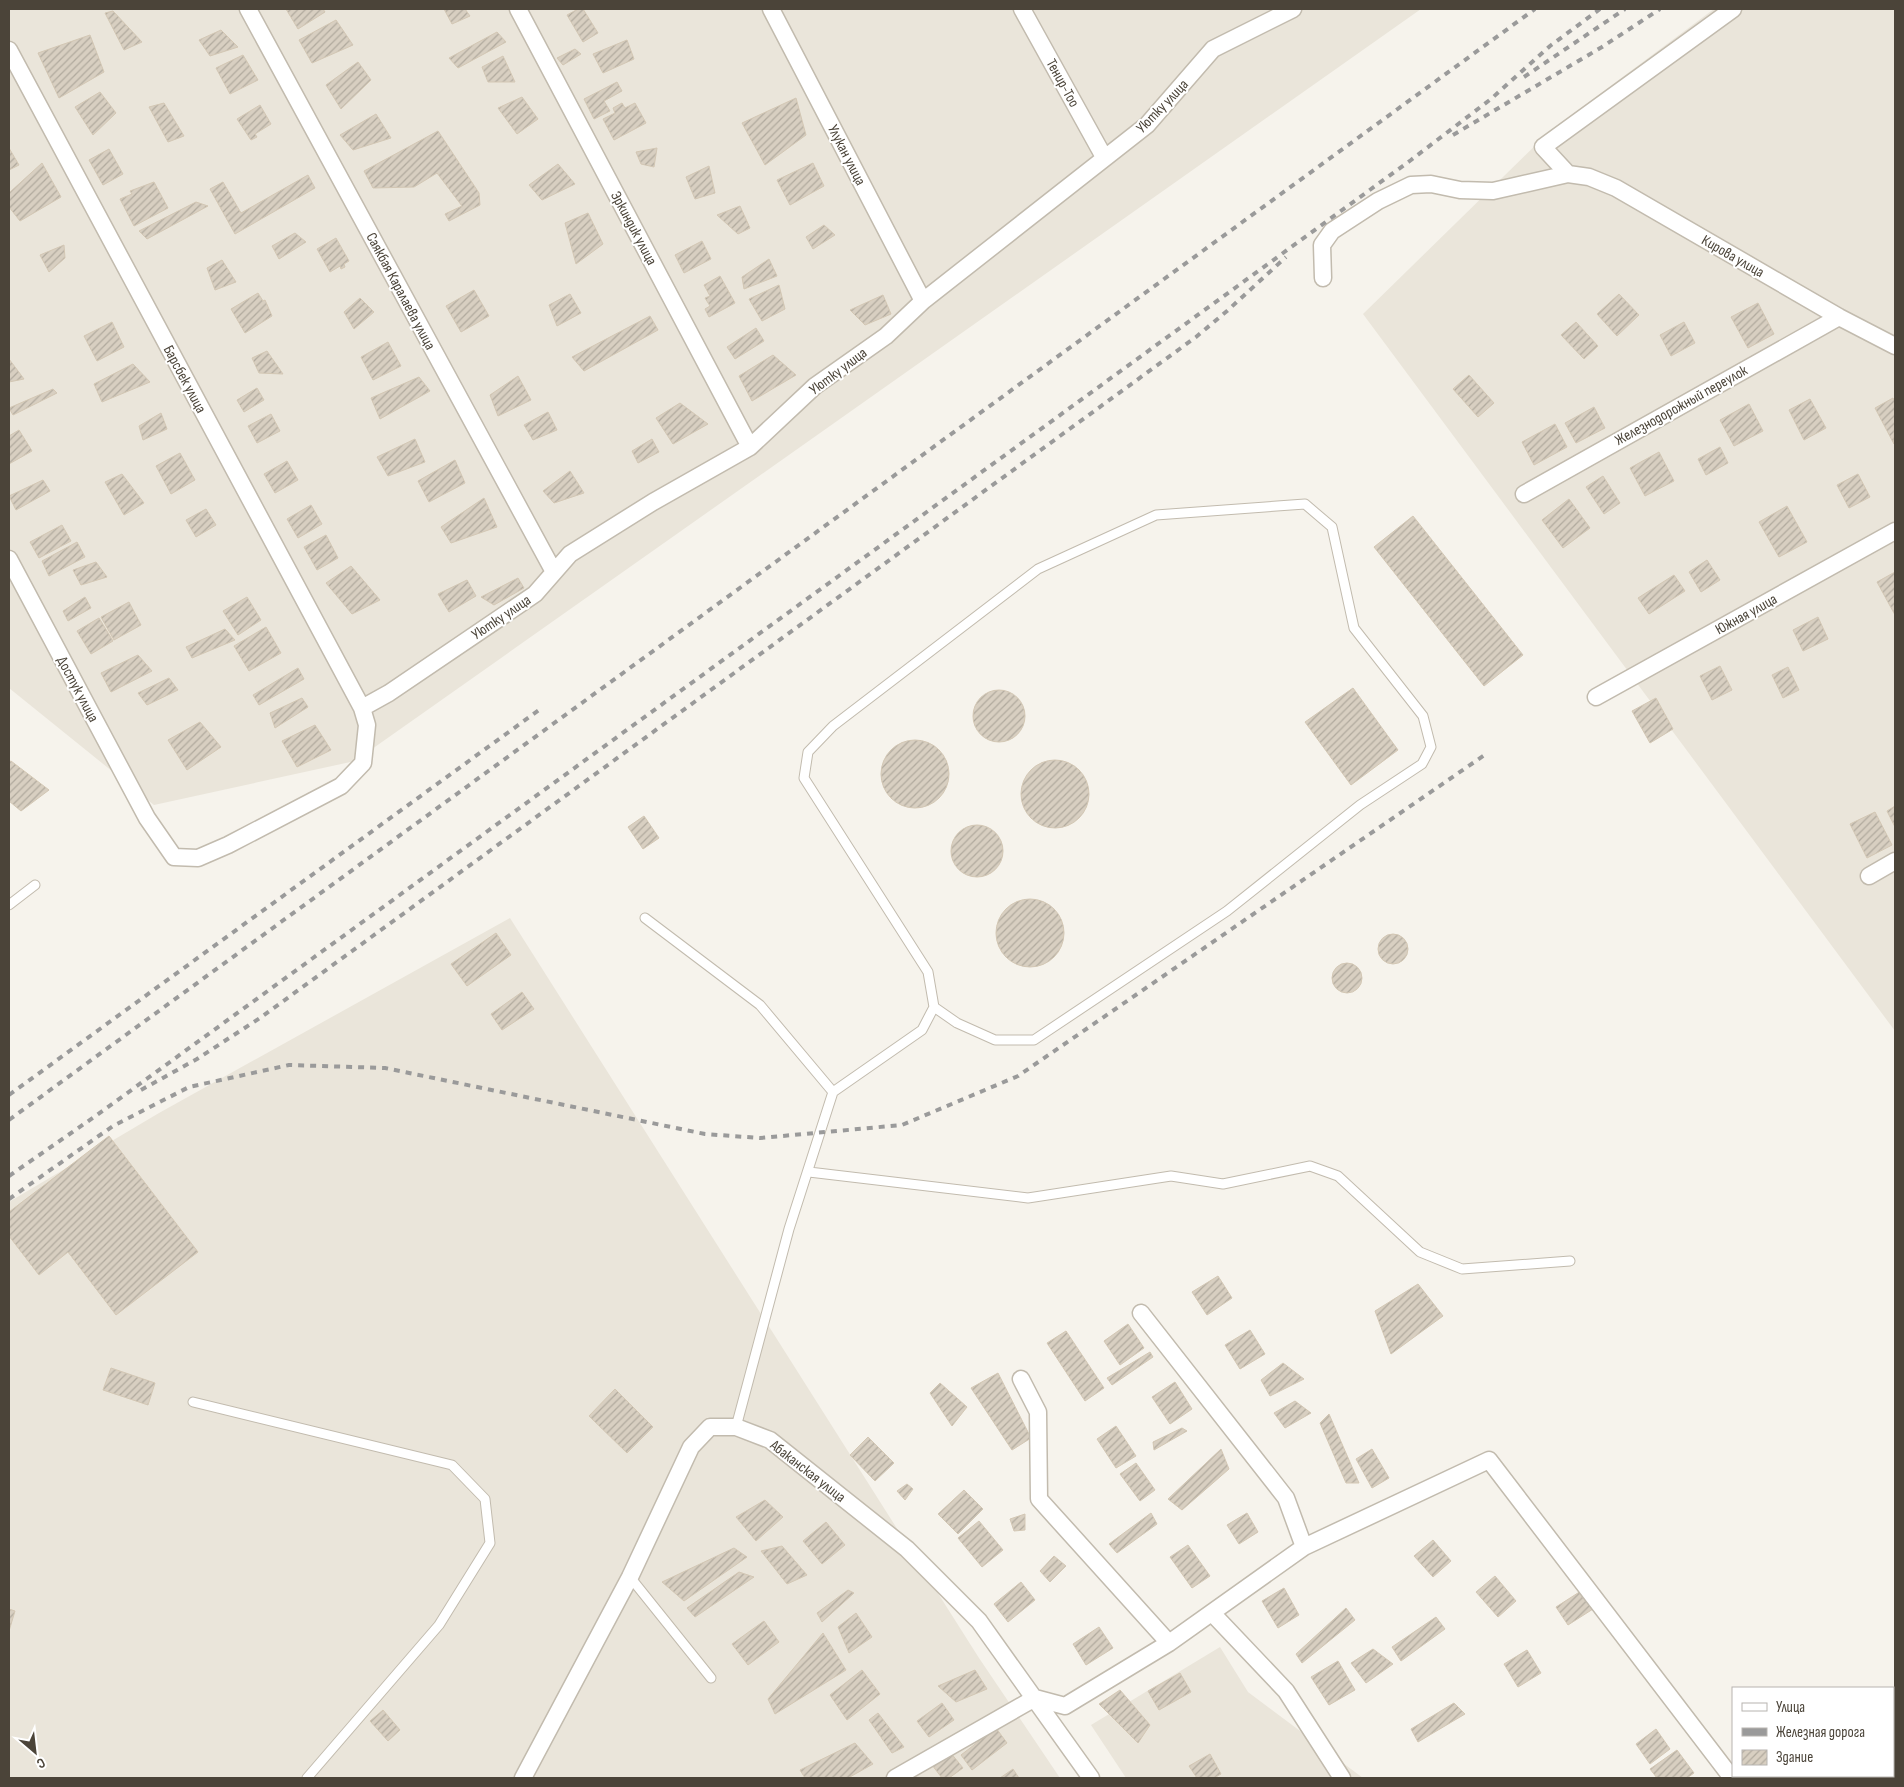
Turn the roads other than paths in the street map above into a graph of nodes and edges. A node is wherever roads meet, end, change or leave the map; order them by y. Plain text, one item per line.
1 (248, 9) edge
2 (518, 9) edge
3 (771, 9) edge
4 (1022, 9) edge
5 (1293, 9) edge
6 (1733, 9) edge
7 (9, 50) edge
8 (1104, 158) junction
9 (1568, 174) junction
10 (1323, 278) dead end
11 (923, 301) junction
12 (1839, 317) junction
13 (1895, 346) edge
14 (750, 447) junction
15 (1524, 494) dead end
16 (1895, 531) edge
17 (9, 559) edge
18 (554, 572) junction
19 (1596, 698) dead end
20 (362, 708) junction
21 (147, 818) joint
22 (1895, 862) edge
23 (1869, 876) dead end
24 (35, 886) dead end
25 (9, 905) edge
26 (645, 918) dead end
27 (934, 1007) junction
28 (833, 1092) junction
29 (809, 1172) junction
30 (1570, 1261) dead end
31 (1141, 1313) dead end
32 (1021, 1379) dead end
33 (193, 1402) dead end
34 (736, 1426) junction
35 (1304, 1547) junction
36 (630, 1577) junction
37 (1212, 1613) junction
38 (1169, 1643) junction
39 (711, 1678) dead end
40 (1036, 1698) junction
41 (307, 1778) edge
42 (523, 1778) edge
43 (895, 1778) edge
44 (1091, 1778) edge
45 (1342, 1778) edge
46 (1732, 1778) edge

1 - 18 street, Саякбая Каралаева улица
2 - 14 street, Эркиндик улица
3 - 11 street, Улукан улица
4 - 8 street, Тенир-Тоо
5 - 8 street, Уютку улица
6 - 9 street
7 - 20 street, Барсбек улица
8 - 11 street, Уютку улица
9 - 10 street
9 - 12 street, Кирова улица
11 - 14 street, Уютку улица
12 - 13 street, Кирова улица
12 - 15 street, Железнодорожный переулок
14 - 18 street, Уютку улица
16 - 19 street, Южная улица
17 - 21 street, Достук улица
18 - 20 street, Уютку улица
20 - 21 street, Барсбек улица
22 - 23 street
24 - 25 lane
26 - 28 lane
27 - 27 lane
27 - 28 lane
28 - 29 lane
29 - 30 lane
29 - 34 lane
31 - 35 street
32 - 38 street
33 - 41 lane
34 - 36 street, Абаканская улица
34 - 40 street, Абаканская улица
35 - 37 street
35 - 46 street
36 - 39 lane
36 - 42 street, Абаканская улица
37 - 38 street
37 - 45 street
38 - 40 street
40 - 43 street
40 - 44 street, Абаканская улица

